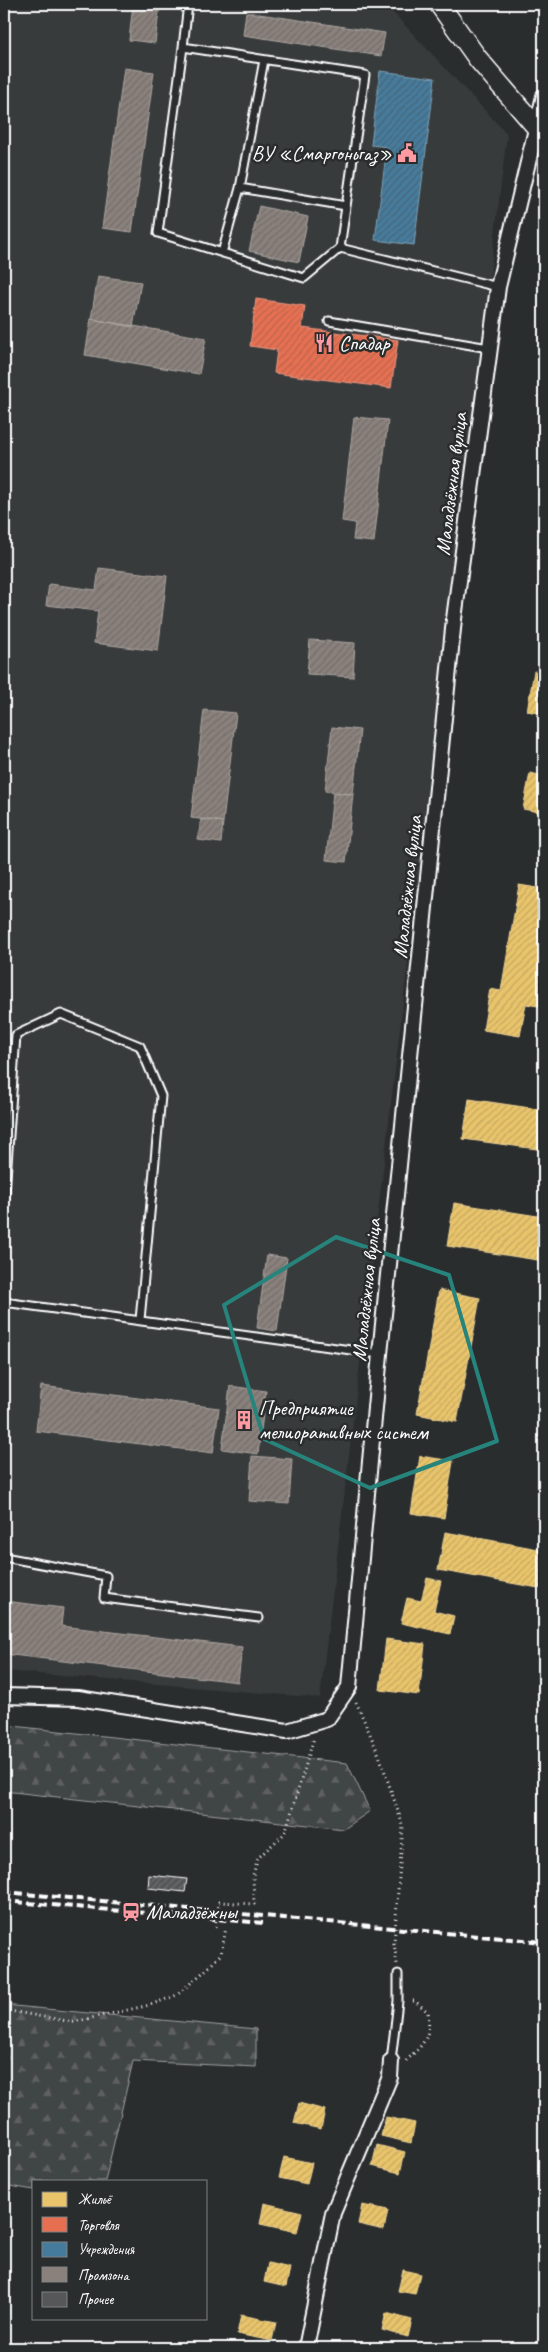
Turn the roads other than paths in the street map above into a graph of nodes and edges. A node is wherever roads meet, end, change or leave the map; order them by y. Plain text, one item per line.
1 (188, 4) edge
2 (439, 4) edge
3 (183, 47) junction
4 (264, 60) junction
5 (544, 96) edge
6 (541, 133) edge
7 (240, 188) junction
8 (346, 206) junction
9 (340, 248) junction
10 (222, 253) junction
11 (498, 287) junction
12 (329, 321) dead end
13 (489, 348) junction
14 (4, 1207) edge
15 (4, 1302) edge
16 (140, 1320) junction
17 (380, 1354) junction
18 (4, 1557) edge
19 (259, 1618) dead end
20 (4, 1696) edge
21 (398, 1974) road end
22 (391, 2061) joint
23 (306, 2348) edge

1 - 3 lane
2 - 6 main road
3 - 4 lane
3 - 10 lane
4 - 7 lane
4 - 8 lane
5 - 6 street, Маладзёжная вуліца
6 - 11 street, Маладзёжная вуліца
7 - 8 lane
7 - 10 lane
8 - 9 lane
9 - 10 lane
9 - 11 lane
11 - 13 street, Маладзёжная вуліца
12 - 13 lane
13 - 17 street, Маладзёжная вуліца
14 - 16 lane
15 - 16 lane
16 - 17 lane
17 - 20 street, Маладзёжная вуліца
18 - 19 lane
21 - 22 lane
22 - 23 street

